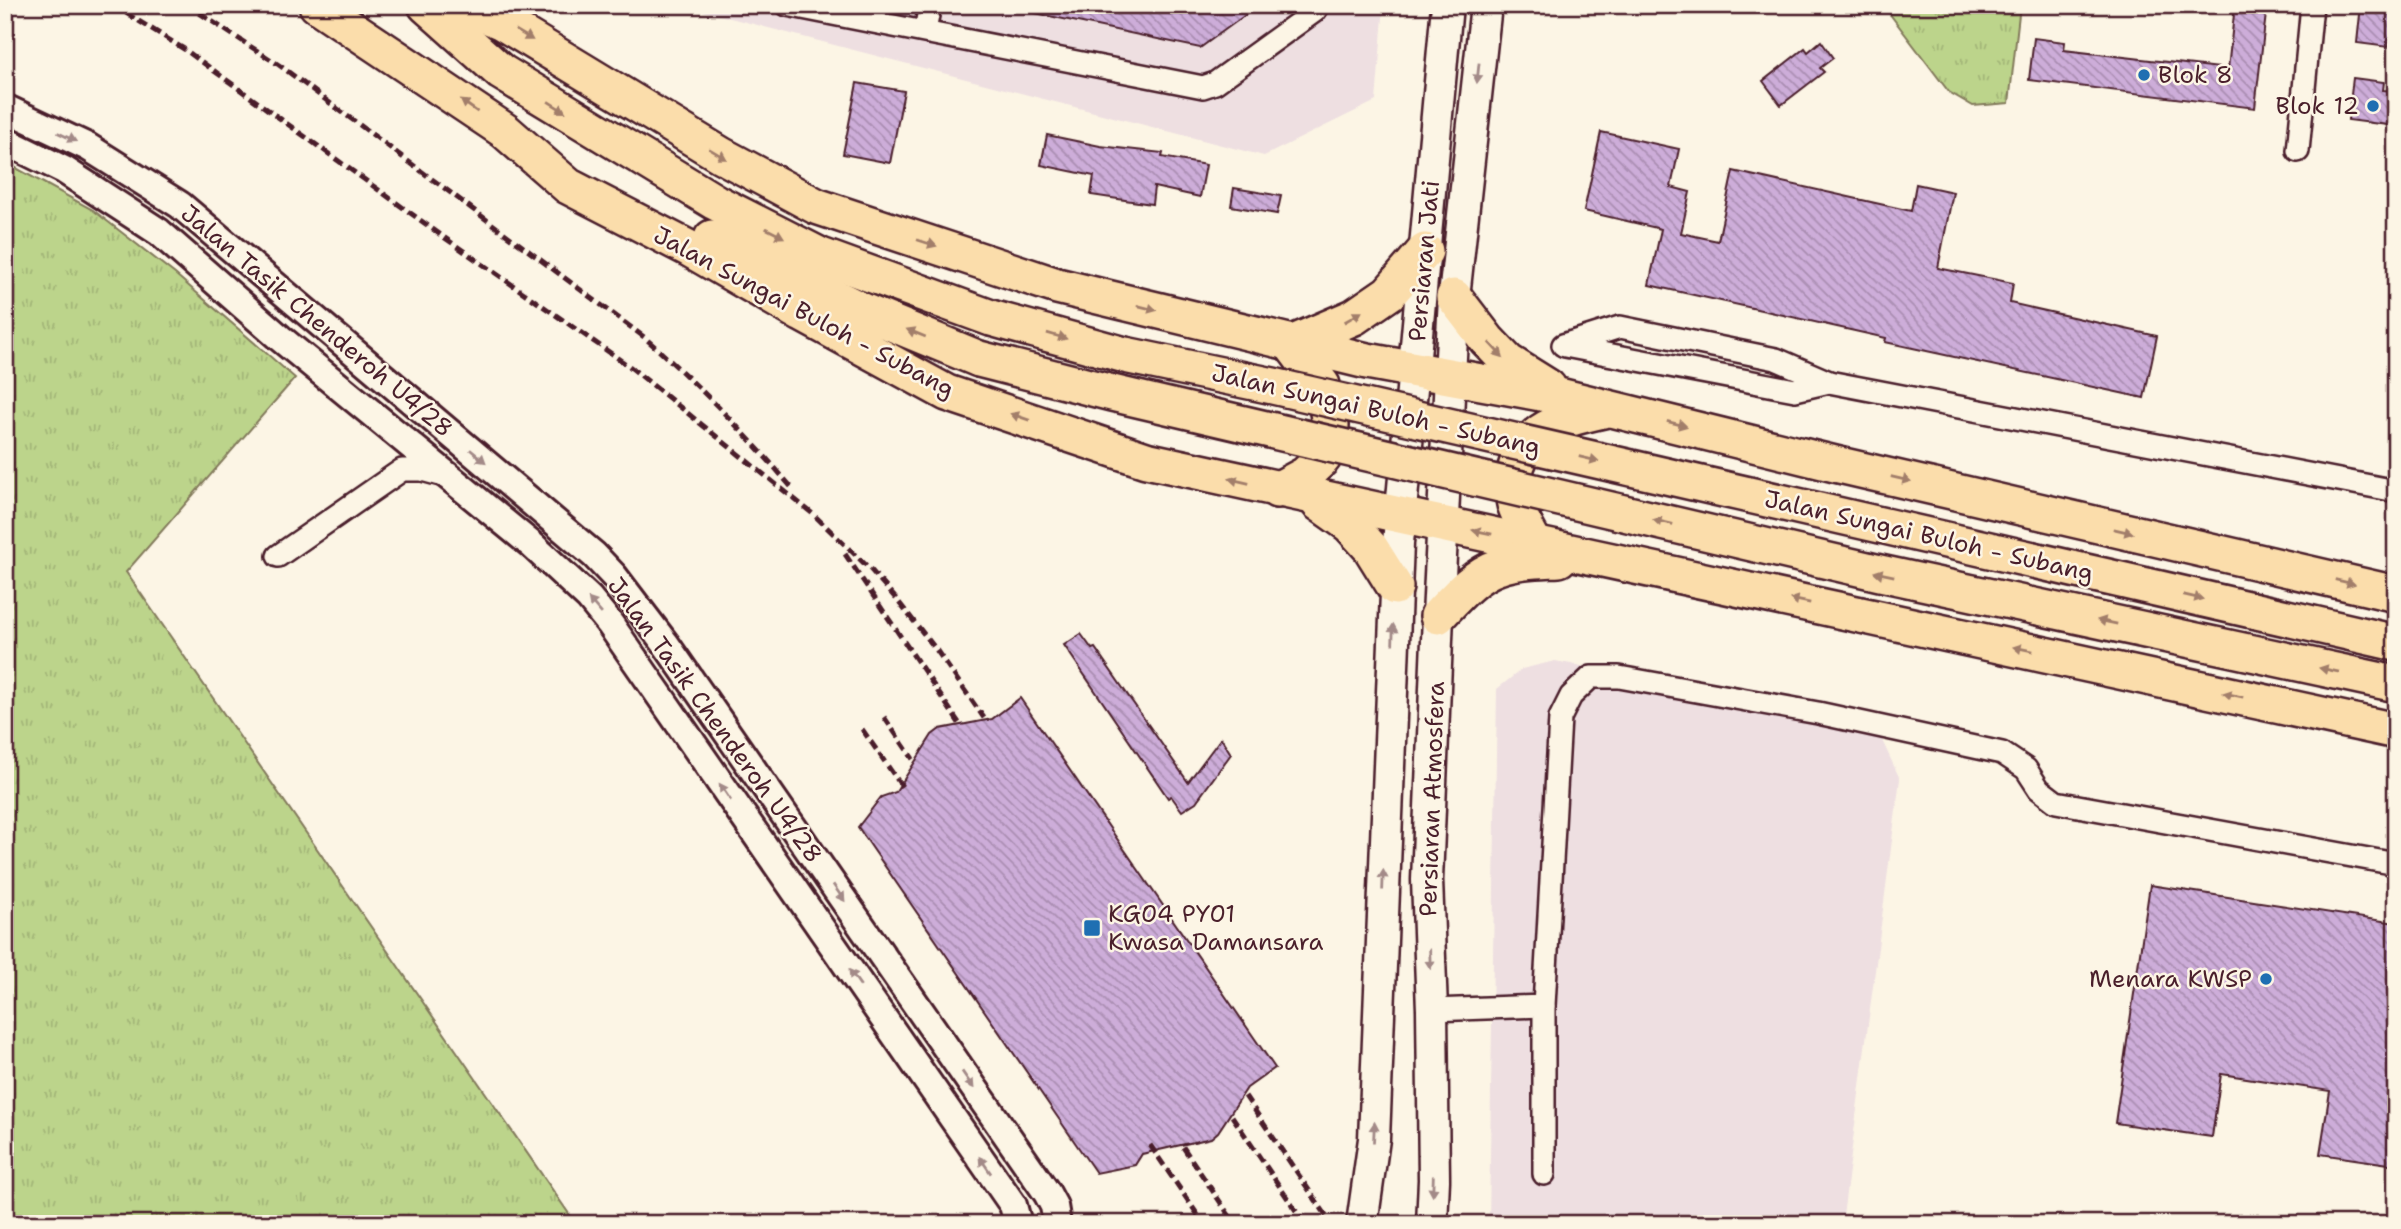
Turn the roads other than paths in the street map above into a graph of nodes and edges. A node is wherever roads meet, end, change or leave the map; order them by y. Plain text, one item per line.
1 (317, 5) edge
2 (426, 5) edge
3 (463, 5) edge
4 (787, 5) edge
5 (930, 5) edge
6 (1319, 5) edge
7 (1447, 5) edge
8 (1486, 5) edge
9 (2312, 5) edge
10 (925, 32) junction
11 (5, 108) edge
12 (505, 131) junction
13 (5, 141) edge
14 (2298, 151) dead end
15 (1425, 251) junction
16 (1454, 297) junction
17 (1291, 344) junction
18 (1414, 370) junction
19 (1449, 375) junction
20 (1829, 382) junction
21 (1563, 397) junction
22 (1612, 408) junction
23 (392, 430) junction
24 (402, 470) junction
25 (449, 477) junction
26 (1276, 490) junction
27 (2396, 491) edge
28 (1310, 497) junction
29 (1401, 516) junction
30 (1442, 523) junction
31 (1534, 543) junction
32 (278, 556) dead end
33 (1594, 556) junction
34 (1395, 587) junction
35 (2396, 594) edge
36 (1438, 616) junction
37 (2396, 643) edge
38 (2396, 684) edge
39 (2396, 731) edge
40 (2396, 864) edge
41 (1544, 1006) junction
42 (1432, 1010) junction
43 (1545, 1174) dead end
44 (1018, 1224) edge
45 (1058, 1224) edge
46 (1362, 1224) edge
47 (1432, 1224) edge

12 -> 1 highway, Jalan Sungai Buloh - Subang
2 -> 37 highway, Jalan Sungai Buloh - Subang, bridge
3 -> 17 highway, Jalan Sungai Buloh - Subang
4 - 10 street
5 - 10 street
6 - 10 street
7 - 15 main road, Persiaran Jati
8 -> 16 main road, Persiaran Jati
9 - 14 street
11 -> 45 street, Jalan Tasik Chenderoh U4/28
26 -> 12 highway, Jalan Sungai Buloh - Subang
38 -> 12 highway, Jalan Sungai Buloh - Subang, bridge
13 - 23 street, Jalan Tasik Chenderoh U4/28
17 -> 15 highway
15 - 18 main road, Persiaran Jati
16 - 19 main road, Persiaran Jati
16 -> 21 highway, Jalan Sungai Buloh - Subang
17 - 18 highway, Jalan Sungai Buloh - Subang
17 - 26 highway
18 - 19 highway, Jalan Sungai Buloh - Subang
18 - 29 main road, Persiaran Jati
19 - 21 highway, Jalan Sungai Buloh - Subang
19 - 30 main road, Persiaran Atmosfera
20 - 20 street
20 - 27 street
21 - 22 highway, Jalan Sungai Buloh - Subang
22 - 31 highway
22 -> 35 highway, Jalan Sungai Buloh - Subang
23 - 24 street
23 - 25 street, Jalan Tasik Chenderoh U4/28
24 - 25 street
24 - 32 street
44 -> 25 street, Jalan Tasik Chenderoh U4/28
26 - 28 highway, Jalan Sungai Buloh - Subang
28 - 29 highway, Jalan Sungai Buloh - Subang
28 - 34 highway
29 - 30 highway, Jalan Sungai Buloh - Subang
29 - 34 main road, Persiaran Atmosfera
31 -> 30 highway, Jalan Sungai Buloh - Subang
30 - 36 main road, Persiaran Atmosfera
31 - 33 highway, Jalan Sungai Buloh - Subang
33 - 36 highway
39 -> 33 highway, Jalan Sungai Buloh - Subang
46 -> 34 main road, Persiaran Atmosfera
36 -> 42 main road, Persiaran Atmosfera
40 - 41 street
41 - 42 street
41 - 43 street
42 -> 47 main road, Persiaran Atmosfera

